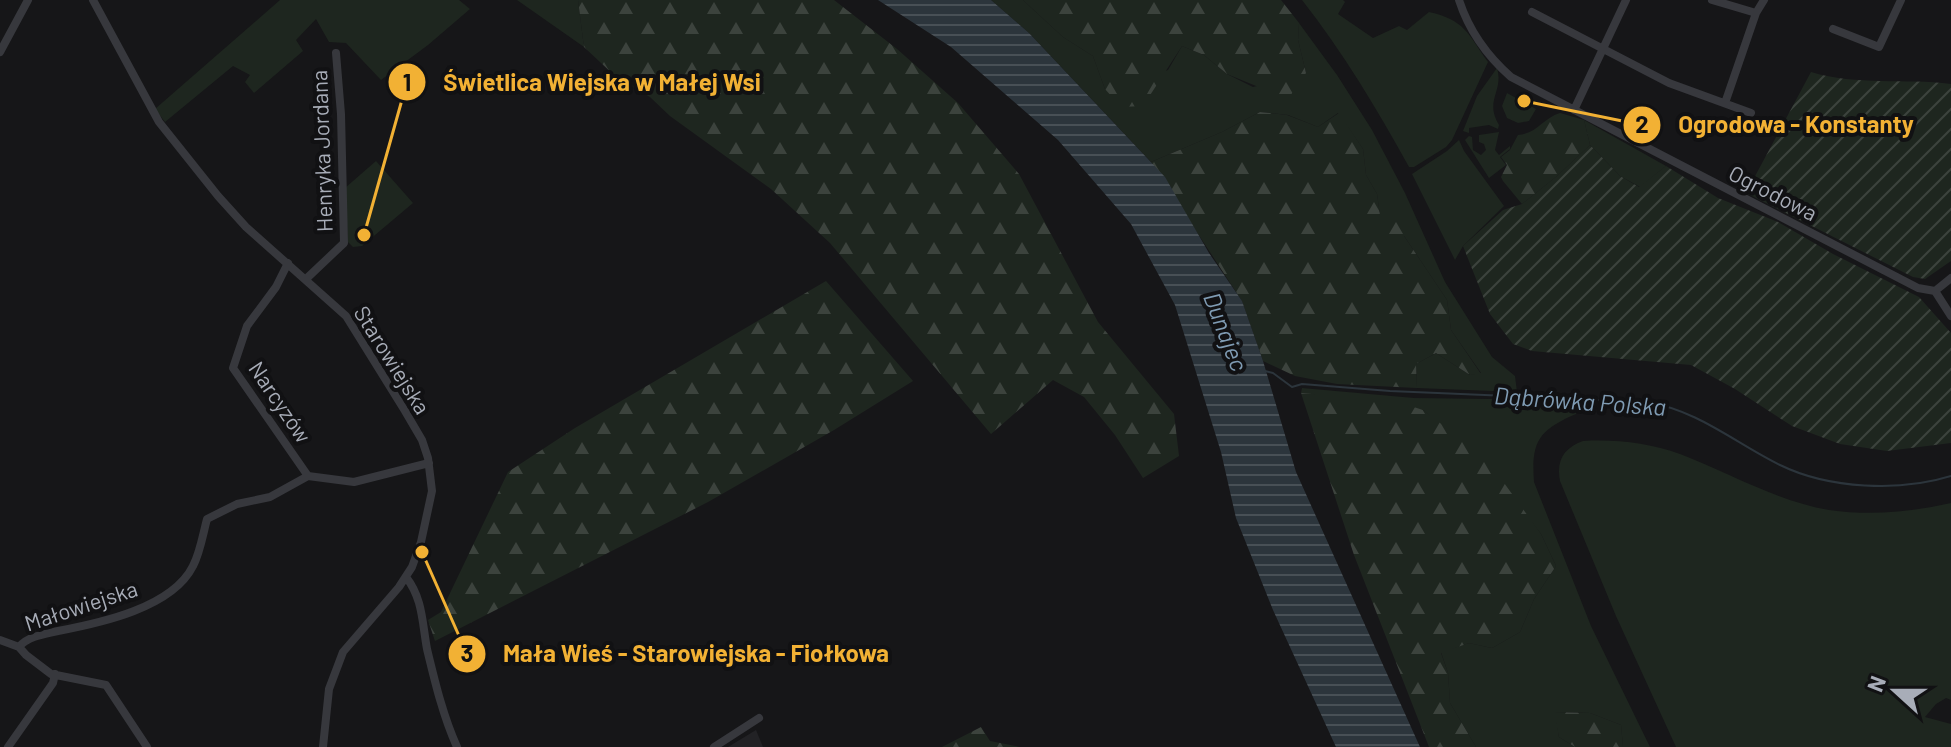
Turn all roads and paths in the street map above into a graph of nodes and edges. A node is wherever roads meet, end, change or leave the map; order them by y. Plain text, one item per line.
1 (28, 0) edge
2 (93, 0) edge
3 (1459, 0) edge
4 (1626, 0) edge
5 (1712, 0) edge
6 (1764, 0) edge
7 (1901, 0) edge
8 (1532, 12) dead end
9 (1756, 13) junction
10 (1833, 29) dead end
11 (1603, 48) junction
12 (0, 52) edge
13 (336, 53) dead end
14 (1725, 103) junction
15 (1574, 110) junction
16 (1751, 113) dead end
17 (288, 263) junction
18 (1951, 278) edge
19 (306, 279) junction
20 (1935, 291) junction
21 (1951, 316) edge
22 (429, 463) junction
23 (308, 476) junction
24 (406, 577) junction
25 (0, 640) edge
26 (19, 647) junction
27 (55, 674) junction
28 (759, 718) dead end
29 (8, 747) edge
30 (147, 747) edge
31 (323, 747) edge
32 (457, 747) edge
33 (714, 747) edge

1 - 12 street
2 - 17 street, Starowiejska
3 - 15 street, Ogrodowa
4 - 11 street
5 - 9 street
6 - 9 street
7 - 10 street
8 - 11 street
9 - 14 street
11 - 14 street
11 - 15 street
13 - 19 street, Henryka Jordana
14 - 16 street
15 - 20 street, Ogrodowa
17 - 19 street, Starowiejska
17 - 23 street, Narcyzów
18 - 20 street
19 - 22 street, Starowiejska
20 - 21 street
22 - 23 street
22 - 24 street, Starowiejska
23 - 26 street, Małowiejska
24 - 31 street, Starowiejska
24 - 32 street
25 - 26 street
26 - 27 street
27 - 29 street
27 - 30 street
28 - 33 street

